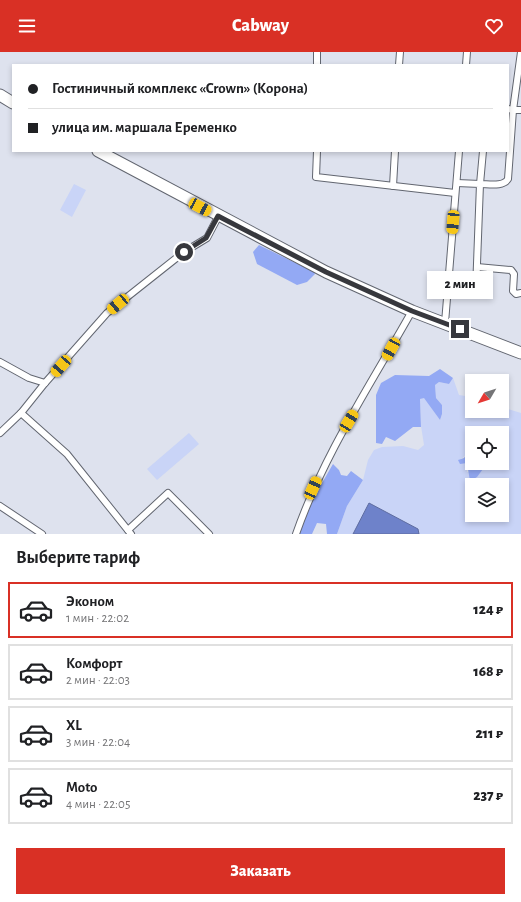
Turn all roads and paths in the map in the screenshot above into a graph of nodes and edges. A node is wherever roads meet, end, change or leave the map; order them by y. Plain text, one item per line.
1 (317, 52) edge
2 (400, 52) edge
3 (467, 52) edge
4 (521, 52) edge
5 (317, 64) edge
6 (399, 64) edge
7 (466, 64) edge
8 (1, 96) edge
9 (12, 102) edge
10 (511, 110) edge
11 (521, 110) edge
12 (100, 152) edge
13 (317, 152) edge
14 (394, 152) edge
15 (459, 152) edge
16 (483, 152) edge
17 (457, 184) junction
18 (480, 184) junction
19 (393, 186) junction
20 (455, 192) junction
21 (218, 216) junction
22 (477, 267) junction
23 (476, 290) dead end
24 (521, 293) edge
25 (412, 311) junction
26 (445, 323) junction
27 (521, 353) edge
28 (0, 362) edge
29 (45, 383) junction
30 (21, 413) junction
31 (0, 433) edge
32 (0, 506) edge
33 (130, 532) edge
34 (42, 534) edge
35 (209, 534) edge
36 (296, 534) edge

1 - 5 street
2 - 6 street
3 - 7 street
4 - 10 street
8 - 9 highway
10 - 11 street
10 - 18 street
12 - 21 highway
13 - 19 street
14 - 19 street
15 - 17 street
16 - 18 street
17 - 18 street
17 - 20 street
18 - 22 street
19 - 20 street
20 - 26 street
21 - 25 highway
21 - 29 street
22 - 23 street
22 - 24 street
25 - 26 highway
25 - 36 street
26 - 27 highway
28 - 29 street
29 - 30 street
30 - 31 street
30 - 33 street
32 - 34 street
33 - 35 street

